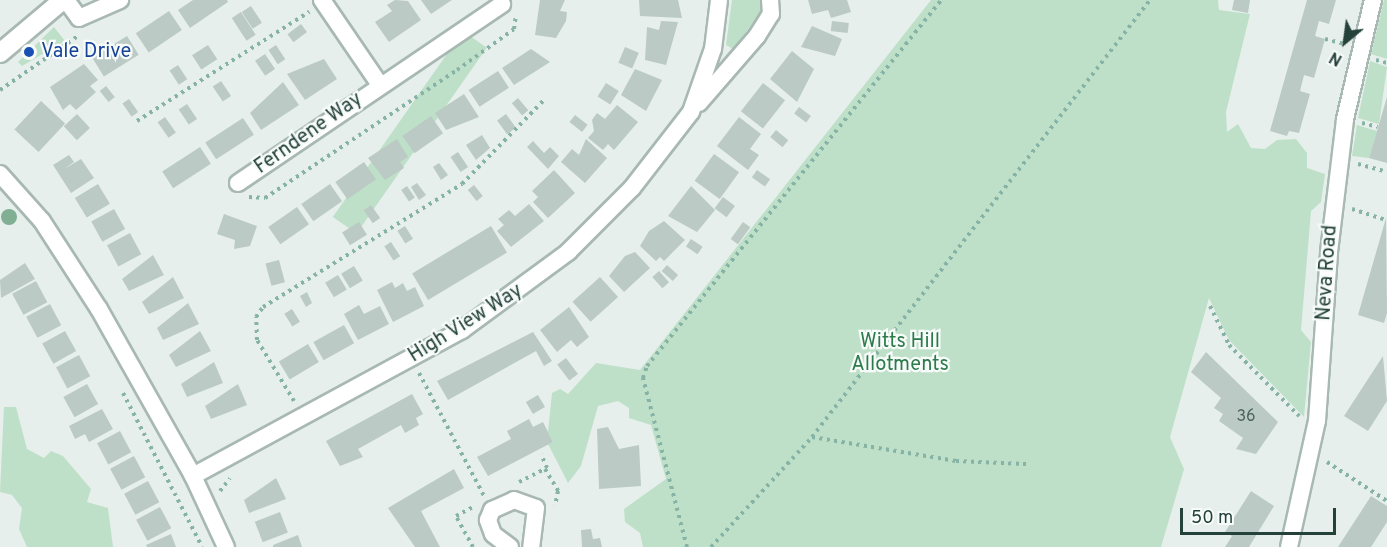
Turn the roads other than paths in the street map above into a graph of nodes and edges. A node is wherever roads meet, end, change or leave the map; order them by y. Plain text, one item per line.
1 (65, 0) edge
2 (120, 0) edge
3 (719, 0) edge
4 (770, 0) edge
5 (1373, 0) edge
6 (323, 1) edge
7 (507, 6) road end
8 (0, 53) edge
9 (380, 85) junction
10 (692, 112) junction
11 (0, 174) edge
12 (238, 183) road end
13 (193, 476) junction
14 (226, 547) edge
15 (510, 547) edge
16 (531, 547) edge
17 (1289, 547) edge

1 - 2 street
1 - 8 street
3 - 10 street, High View Way
4 - 10 street, High View Way
5 - 17 street, Neva Road
6 - 9 street, Ferndene Way
7 - 9 street, Ferndene Way
9 - 12 street, Ferndene Way
10 - 13 street, High View Way
11 - 13 street
13 - 14 street
15 - 16 street

